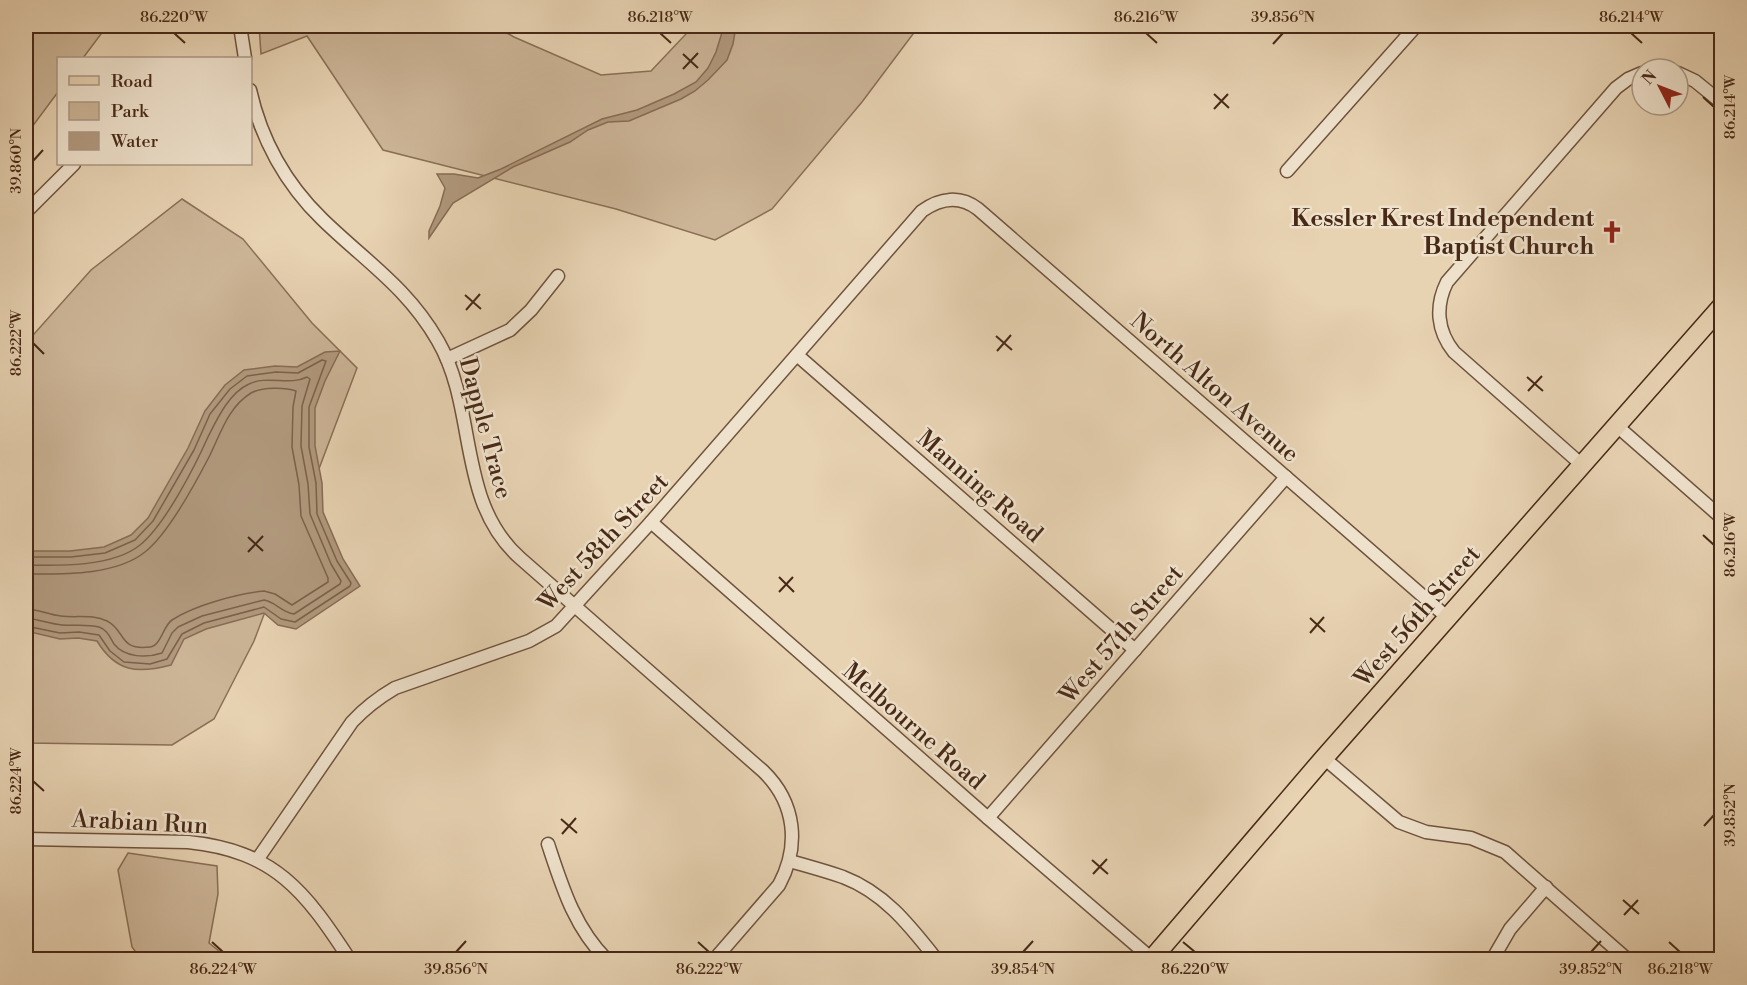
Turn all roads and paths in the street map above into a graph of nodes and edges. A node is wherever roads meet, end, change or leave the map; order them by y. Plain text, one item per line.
1 (240, 26) edge
2 (1416, 26) edge
3 (244, 57) edge
4 (1630, 79) edge
5 (1690, 79) edge
6 (252, 97) edge
7 (1722, 103) edge
8 (73, 165) edge
9 (1287, 171) dead end
10 (950, 200) joint
11 (26, 212) edge
12 (558, 276) dead end
13 (1722, 306) edge
14 (797, 355) junction
15 (447, 359) junction
16 (1617, 426) junction
17 (1582, 465) junction
18 (1286, 477) junction
19 (1722, 518) edge
20 (651, 522) junction
21 (575, 606) junction
22 (1448, 618) junction
23 (1135, 650) junction
24 (1324, 758) junction
25 (988, 819) junction
26 (26, 839) edge
27 (548, 844) dead end
28 (257, 860) junction
29 (790, 861) junction
30 (1546, 887) junction
31 (1151, 959) edge
32 (350, 960) edge
33 (607, 960) edge
34 (714, 960) edge
35 (937, 960) edge
36 (1492, 960) edge
37 (1628, 960) edge

1 - 3 street
2 - 9 street
4 - 17 street
5 - 7 street
6 - 15 street, Dapple Trace
8 - 11 street
10 - 14 street, West 58th Street
10 - 18 street, North Alton Avenue
12 - 15 street
13 - 16 main road, West 56th Street
14 - 20 street, West 58th Street
14 - 23 street, Manning Road
15 - 21 street, Dapple Trace
16 - 17 main road, West 56th Street
16 - 19 street
17 - 22 main road, West 56th Street
18 - 22 street, North Alton Avenue
18 - 23 street, West 57th Street
20 - 21 street, West 58th Street
20 - 25 street, Melbourne Road
21 - 28 street, West 58th Street
21 - 29 street, Dapple Trace
22 - 24 main road, West 56th Street
23 - 25 street, West 57th Street
24 - 30 street
24 - 31 main road, West 56th Street
25 - 31 street, Melbourne Road
26 - 28 street, Arabian Run
27 - 33 street
28 - 32 street, Arabian Run
29 - 34 street
29 - 35 street
30 - 36 street
30 - 37 street

